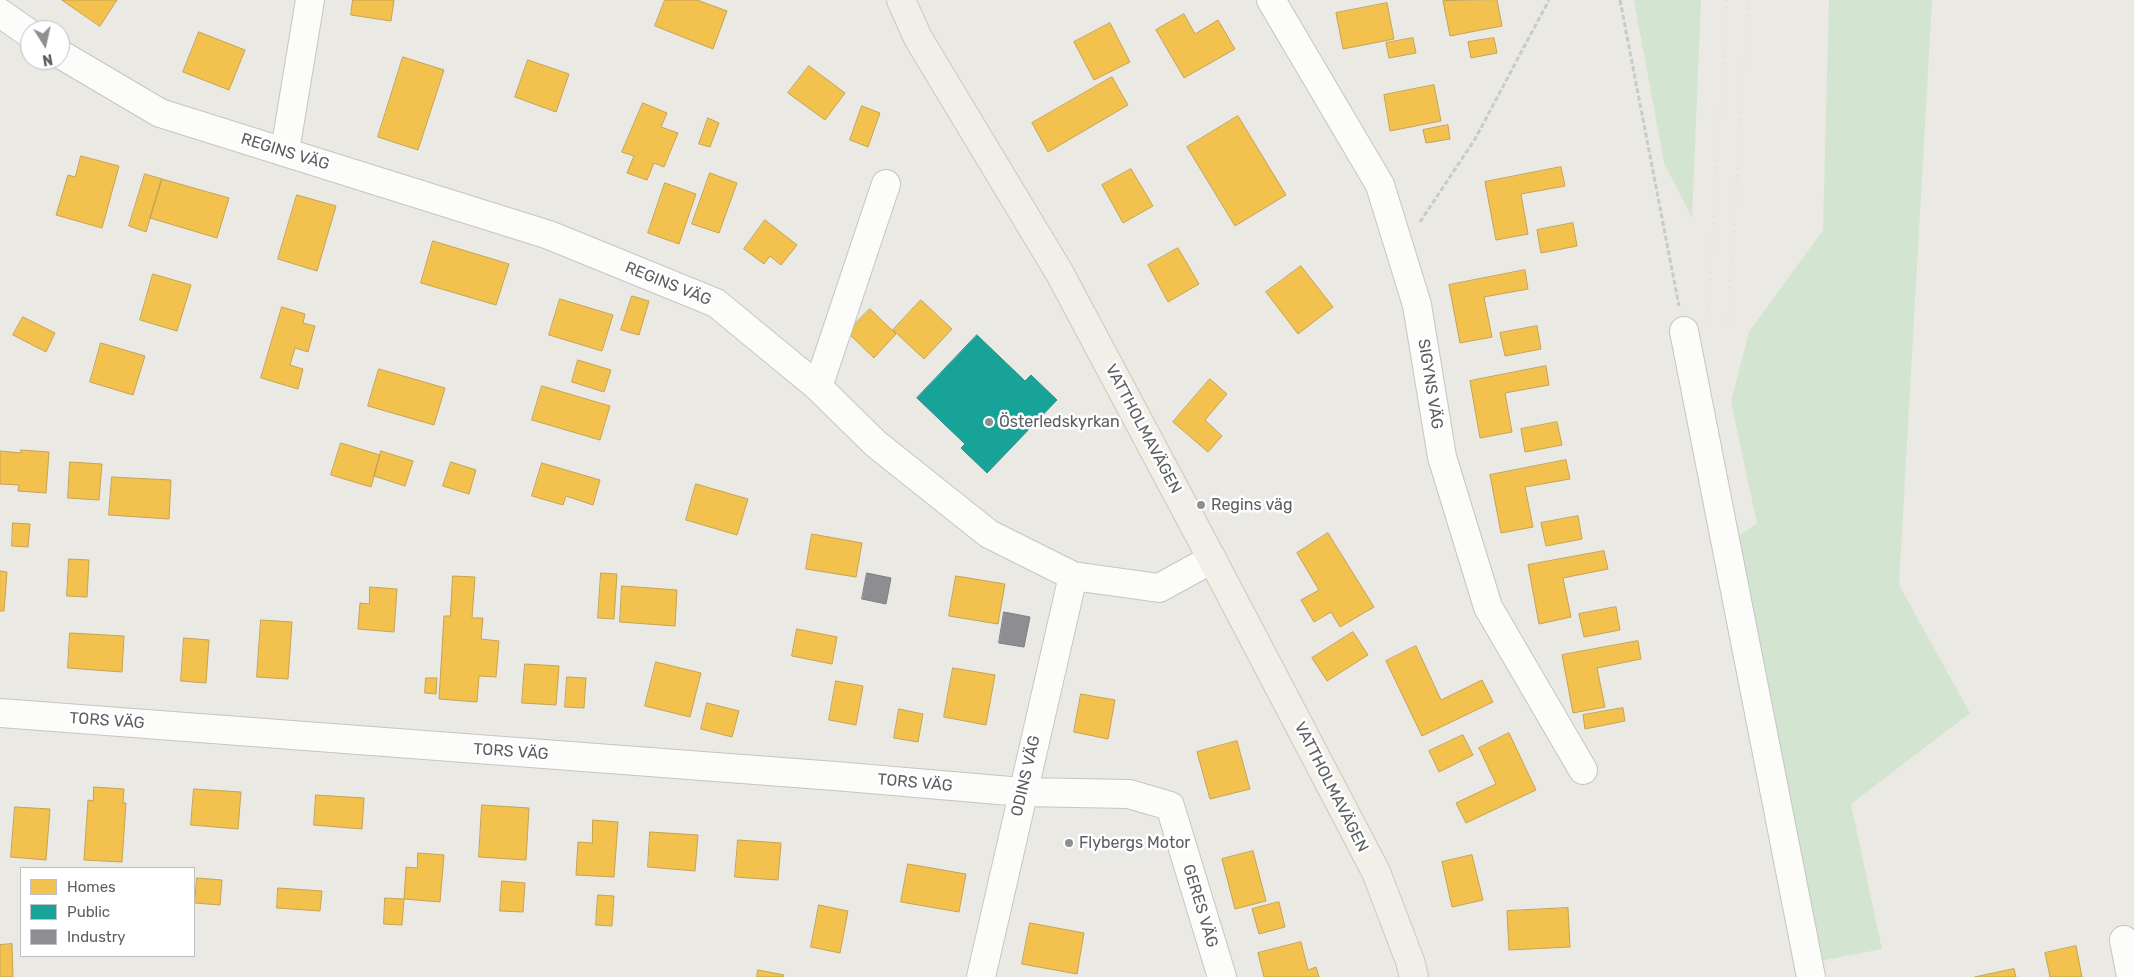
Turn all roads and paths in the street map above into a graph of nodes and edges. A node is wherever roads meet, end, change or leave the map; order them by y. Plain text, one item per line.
1 (310, 0) edge
2 (901, 0) edge
3 (1271, 0) edge
4 (1549, 0) edge
5 (1620, 0) edge
6 (0, 13) edge
7 (20, 27) edge
8 (70, 60) edge
9 (285, 151) junction
10 (886, 184) dead end
11 (1400, 249) junction
12 (1684, 331) joint
13 (818, 387) junction
14 (1212, 559) junction
15 (1073, 576) junction
16 (0, 713) edge
17 (1583, 770) dead end
18 (1022, 792) junction
19 (2124, 940) dead end
20 (981, 977) edge
21 (1222, 977) edge
22 (1414, 977) edge
23 (1810, 977) edge
24 (2131, 977) edge

1 - 9 street
2 - 14 main road, VATTHOLMAVÄGEN
3 - 11 street, SIGYNS VÄG
4 - 11 path
5 - 12 path
6 - 7 street
8 - 9 street, REGINS VÄG
9 - 13 street, REGINS VÄG
10 - 13 street
11 - 17 street, SIGYNS VÄG
12 - 23 street
13 - 15 street, REGINS VÄG
14 - 15 street, REGINS VÄG
14 - 22 main road, VATTHOLMAVÄGEN
15 - 18 street, ODINS VÄG
16 - 18 street, TORS VÄG
18 - 20 street, ODINS VÄG
18 - 21 street, GERES VÄG
19 - 24 street

